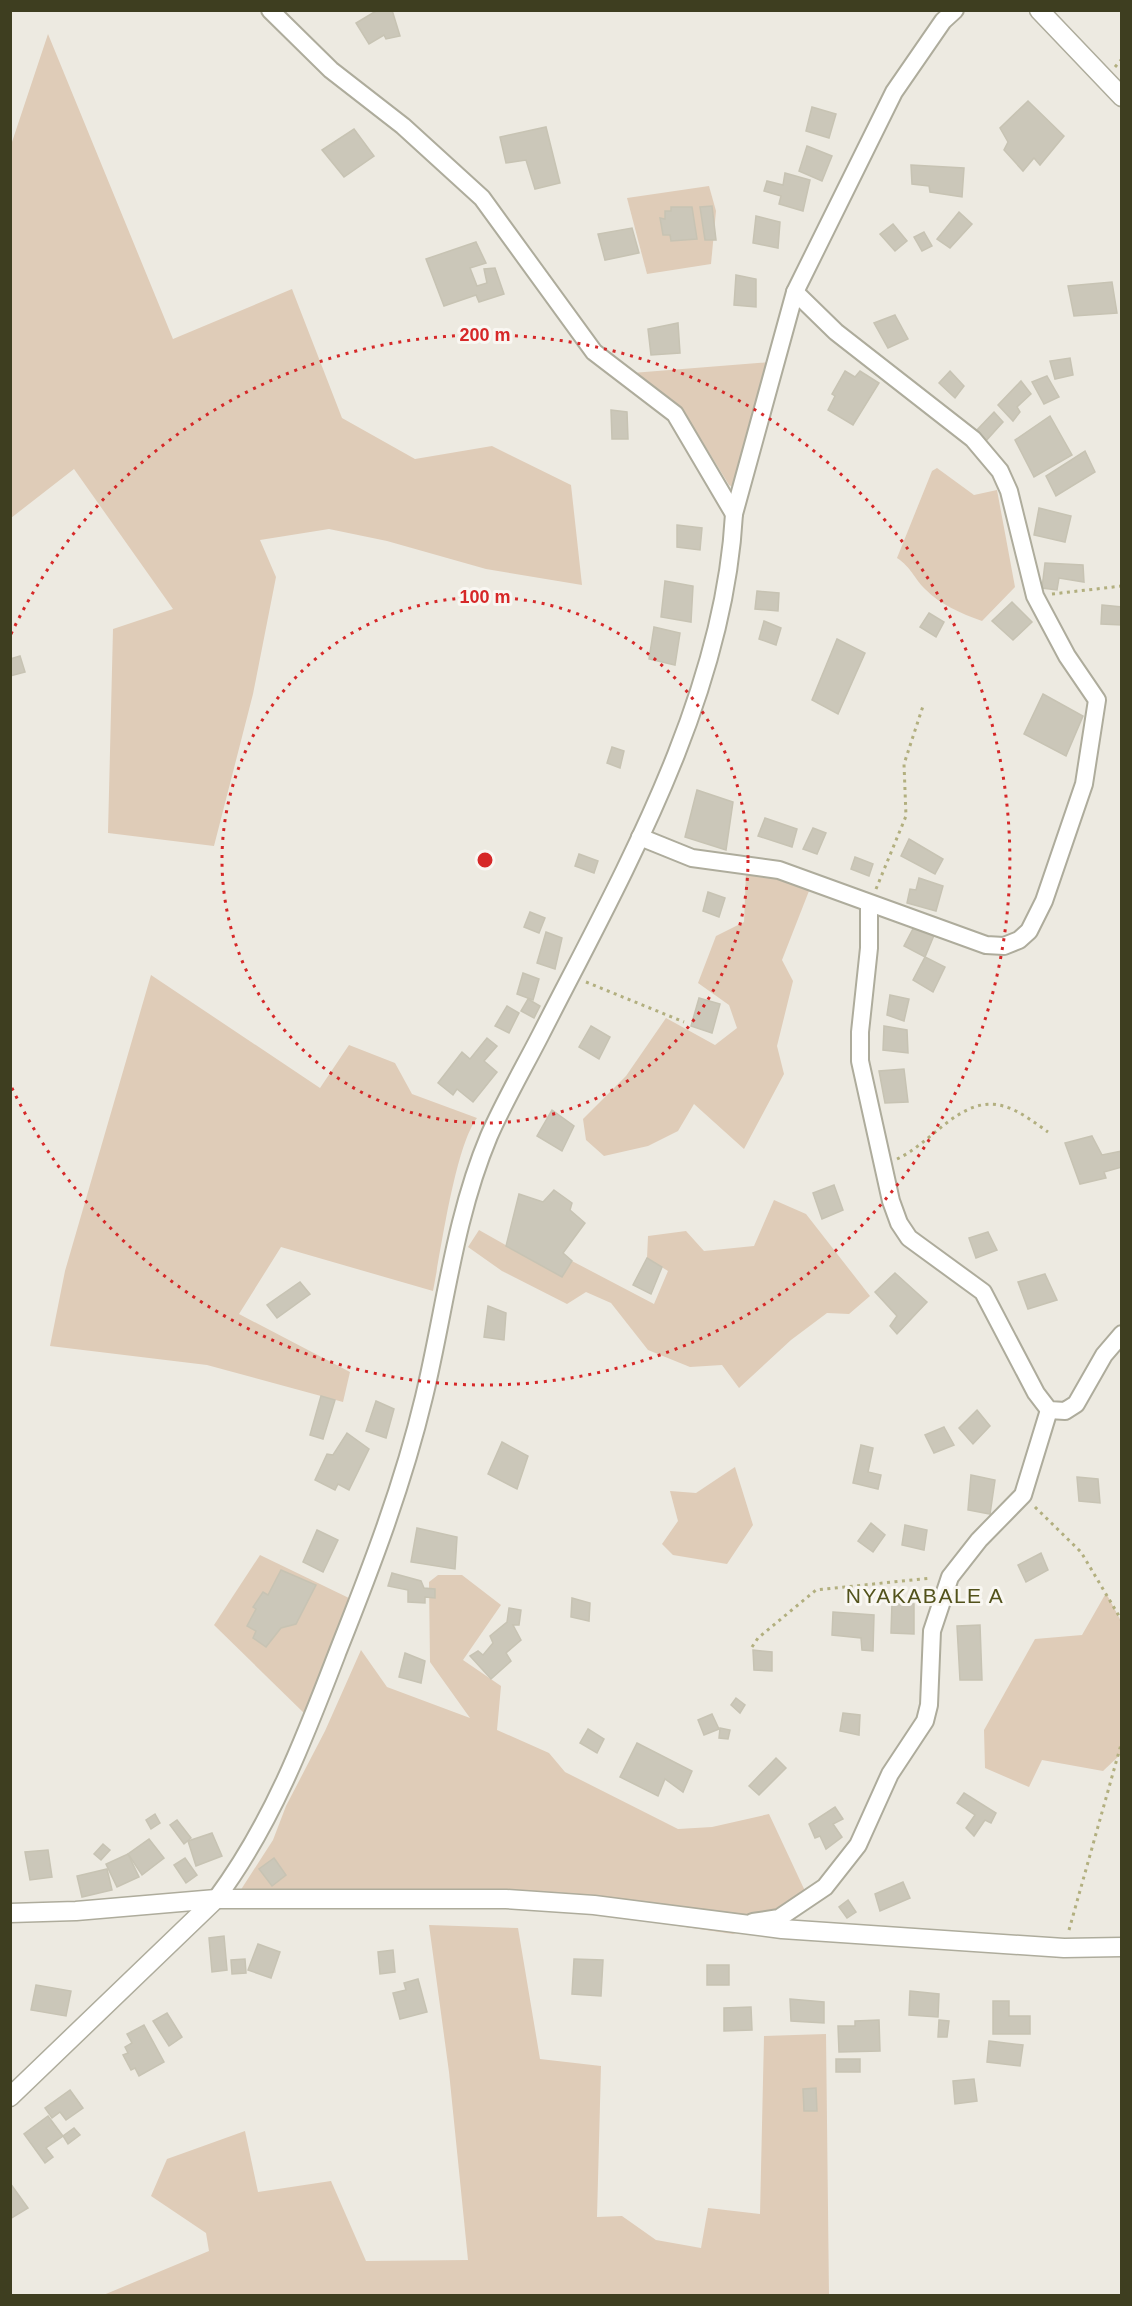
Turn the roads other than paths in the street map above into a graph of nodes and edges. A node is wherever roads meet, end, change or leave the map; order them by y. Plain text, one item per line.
1 (270, 10) edge
2 (955, 10) edge
3 (1039, 10) edge
4 (1122, 97) edge
5 (795, 292) junction
6 (734, 514) junction
7 (640, 837) junction
8 (869, 905) junction
9 (1122, 1334) edge
10 (1049, 1410) junction
11 (216, 1899) junction
12 (10, 1913) edge
13 (736, 1924) junction
14 (1122, 1947) edge
15 (10, 2097) edge

1 - 6 street
2 - 5 street
3 - 4 street
5 - 6 street
5 - 8 street
6 - 7 street
7 - 8 street
7 - 11 street
8 - 10 street
9 - 10 street
10 - 13 street
11 - 12 street
11 - 13 street
11 - 15 street
13 - 14 street

